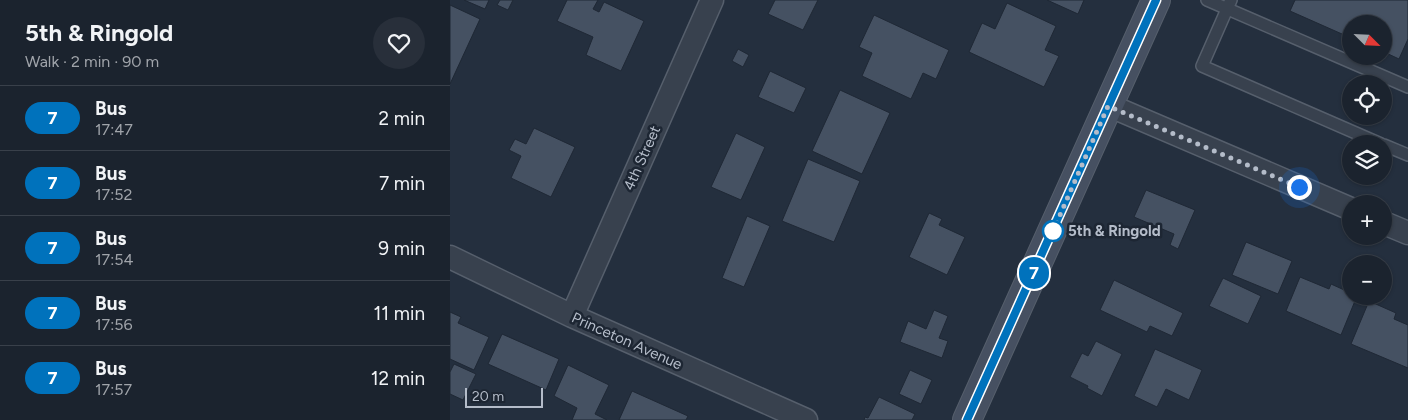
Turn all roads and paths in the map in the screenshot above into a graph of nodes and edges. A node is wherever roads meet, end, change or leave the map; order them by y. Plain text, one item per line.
1 (712, 0) edge
2 (1156, 0) edge
3 (1207, 0) edge
4 (1229, 4) edge
5 (1408, 87) edge
6 (1108, 106) junction
7 (1362, 135) edge
8 (1392, 148) edge
9 (1408, 155) edge
10 (1342, 205) edge
11 (1392, 226) edge
12 (1408, 233) edge
13 (450, 258) edge
14 (572, 316) junction
15 (806, 420) edge
16 (967, 420) edge

1 - 14 street, 4th Street
2 - 6 main road
3 - 4 lane
4 - 5 lane
4 - 7 lane
6 - 10 street
6 - 16 main road
8 - 9 lane
11 - 12 street
13 - 14 street, Princeton Avenue
14 - 15 street, Princeton Avenue

